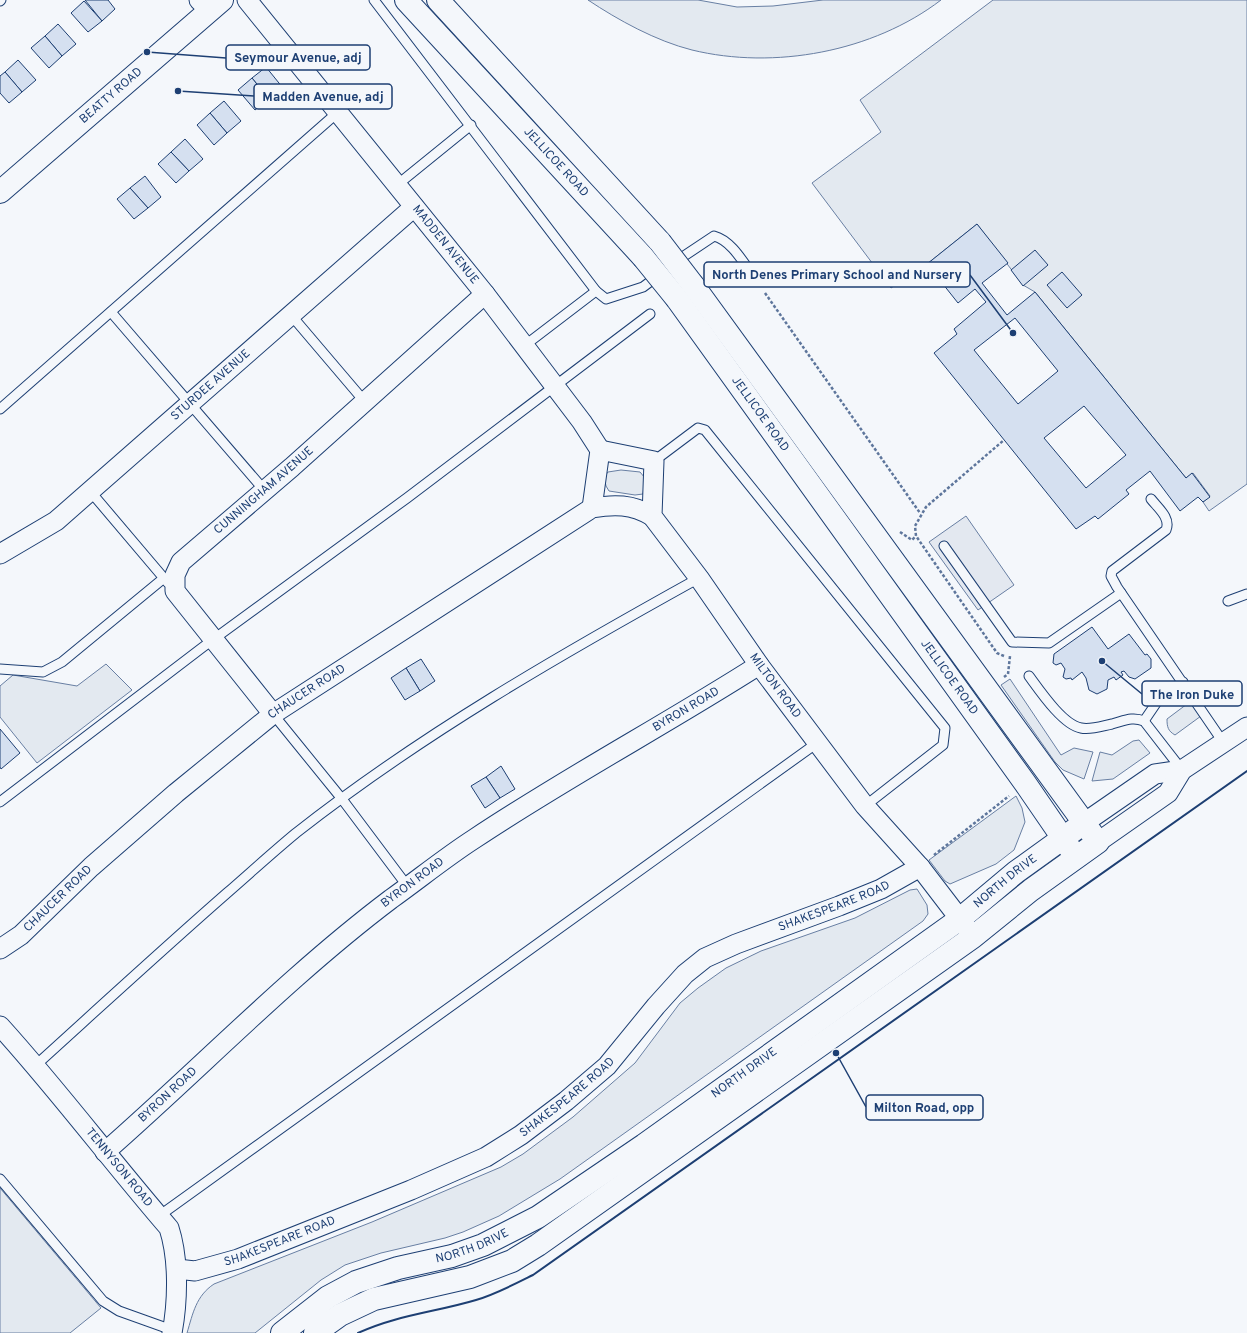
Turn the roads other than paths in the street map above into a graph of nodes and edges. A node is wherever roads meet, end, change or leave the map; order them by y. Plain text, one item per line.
1 (247, 0) edge
2 (374, 0) edge
3 (406, 0) edge
4 (438, 0) edge
5 (210, 4) edge
6 (338, 113) junction
7 (470, 125) junction
8 (397, 185) junction
9 (0, 192) edge
10 (414, 207) junction
11 (757, 281) road end
12 (596, 291) junction
13 (685, 292) junction
14 (485, 294) junction
15 (111, 312) junction
16 (650, 314) dead end
17 (291, 315) junction
18 (524, 346) junction
19 (554, 385) junction
20 (365, 402) junction
21 (190, 404) junction
22 (0, 409) edge
23 (600, 450) junction
24 (654, 461) junction
25 (90, 491) junction
26 (265, 491) junction
27 (1151, 499) dead end
28 (592, 508) junction
29 (652, 516) junction
30 (944, 546) dead end
31 (0, 554) edge
32 (699, 578) junction
33 (169, 585) junction
34 (1121, 593) junction
35 (1247, 594) edge
36 (1228, 601) dead end
37 (214, 640) junction
38 (758, 666) junction
39 (0, 669) edge
40 (1029, 676) dead end
41 (1183, 682) junction
42 (273, 714) junction
43 (1144, 721) junction
44 (1247, 727) edge
45 (1223, 742) junction
46 (817, 743) junction
47 (1182, 770) junction
48 (342, 799) junction
49 (0, 802) edge
50 (865, 806) junction
51 (1084, 823) junction
52 (1062, 839) junction
53 (1098, 842) junction
54 (1076, 858) junction
55 (920, 867) junction
56 (408, 887) junction
57 (960, 919) junction
58 (973, 937) junction
59 (0, 950) edge
60 (0, 1026) edge
61 (36, 1065) junction
62 (104, 1152) junction
63 (0, 1179) edge
64 (159, 1216) junction
65 (177, 1269) junction
66 (172, 1332) edge
67 (282, 1333) edge
68 (315, 1333) edge

1 - 6 street, MADDEN AVENUE
2 - 7 lane
3 - 13 street, JELLICOE ROAD, bridge
4 - 13 street, JELLICOE ROAD, bridge
5 - 9 street, BEATTY ROAD
6 - 8 street, MADDEN AVENUE
6 - 15 lane
7 - 8 lane
7 - 12 lane
8 - 10 street, MADDEN AVENUE
10 - 14 street, MADDEN AVENUE
10 - 17 street, STURDEE AVENUE
11 - 12 lane
12 - 18 lane
13 - 51 street, JELLICOE ROAD
13 - 52 street, JELLICOE ROAD
14 - 18 street, MADDEN AVENUE
14 - 20 street, CUNNINGHAM AVENUE
15 - 21 lane
15 - 22 lane
16 - 19 lane
17 - 20 lane
17 - 21 street, STURDEE AVENUE
18 - 19 street, MADDEN AVENUE
19 - 23 street, MADDEN AVENUE
19 - 37 lane
20 - 26 street, CUNNINGHAM AVENUE
21 - 25 street, STURDEE AVENUE
21 - 26 lane
23 - 24 street
23 - 28 street
24 - 29 street
24 - 50 lane
25 - 31 street, STURDEE AVENUE
25 - 33 lane
26 - 33 street, CUNNINGHAM AVENUE
27 - 34 lane
28 - 29 street, CHAUCER ROAD
28 - 42 street, CHAUCER ROAD
29 - 32 street, MILTON ROAD
30 - 34 lane
32 - 38 street, MILTON ROAD
32 - 48 lane
33 - 37 street
33 - 39 lane
34 - 41 lane
35 - 36 lane
37 - 42 street
37 - 49 lane
38 - 46 street, MILTON ROAD
38 - 56 street, BYRON ROAD
40 - 43 lane
41 - 43 lane
41 - 45 lane
42 - 48 lane
42 - 59 street, CHAUCER ROAD
43 - 47 lane
44 - 45 street, NORTH DRIVE
45 - 47 street, NORTH DRIVE
46 - 50 street, MILTON ROAD
46 - 64 lane
47 - 51 street, NORTH DRIVE
47 - 53 street, NORTH DRIVE
48 - 56 lane
48 - 61 lane
50 - 55 street, MILTON ROAD
51 - 52 street, NORTH DRIVE
51 - 53 street, JELLICOE ROAD
52 - 54 street, JELLICOE ROAD
52 - 57 street, NORTH DRIVE
53 - 54 street, NORTH DRIVE
54 - 58 street, NORTH DRIVE
55 - 57 street, MILTON ROAD
55 - 65 street, SHAKESPEARE ROAD
56 - 62 street, BYRON ROAD
57 - 58 street, MILTON ROAD
57 - 67 street, NORTH DRIVE
58 - 68 street, NORTH DRIVE
60 - 61 street, TENNYSON ROAD
61 - 62 street, TENNYSON ROAD
62 - 64 street, TENNYSON ROAD
63 - 66 lane
64 - 65 street, TENNYSON ROAD
65 - 66 street, TENNYSON ROAD

